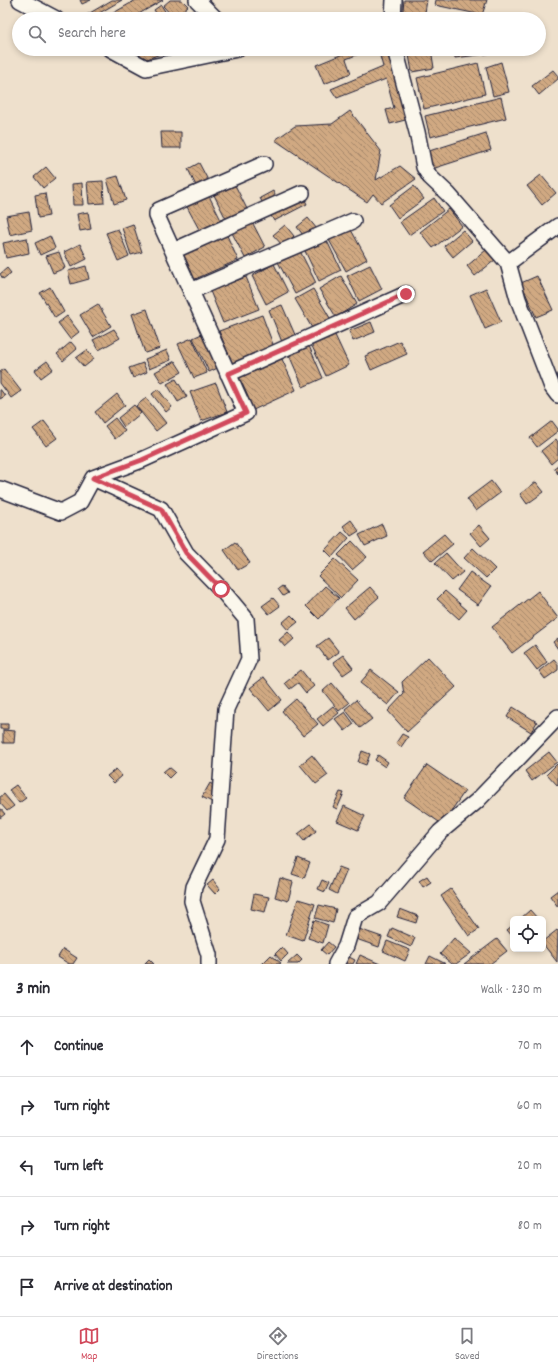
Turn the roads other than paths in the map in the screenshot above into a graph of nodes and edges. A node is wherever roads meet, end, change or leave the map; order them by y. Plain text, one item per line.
1 (20, 0) edge
2 (197, 0) edge
3 (394, 0) edge
4 (43, 12) edge
5 (209, 12) edge
6 (393, 12) edge
7 (124, 56) edge
8 (203, 56) edge
9 (397, 56) edge
10 (264, 164) dead end
11 (302, 193) dead end
12 (352, 220) dead end
13 (558, 226) edge
14 (173, 252) junction
15 (508, 263) junction
16 (191, 291) junction
17 (406, 294) dead end
18 (228, 374) junction
19 (558, 394) edge
20 (93, 478) junction
21 (0, 489) edge
22 (558, 717) edge
23 (209, 964) edge
24 (336, 964) edge

1 - 4 street
2 - 5 street
3 - 6 street
7 - 8 street
9 - 15 street
10 - 14 street
11 - 14 street
12 - 16 street
13 - 15 street
14 - 16 street
15 - 19 street
16 - 18 street
17 - 18 street
18 - 20 street
20 - 21 street
20 - 23 street
22 - 24 street

